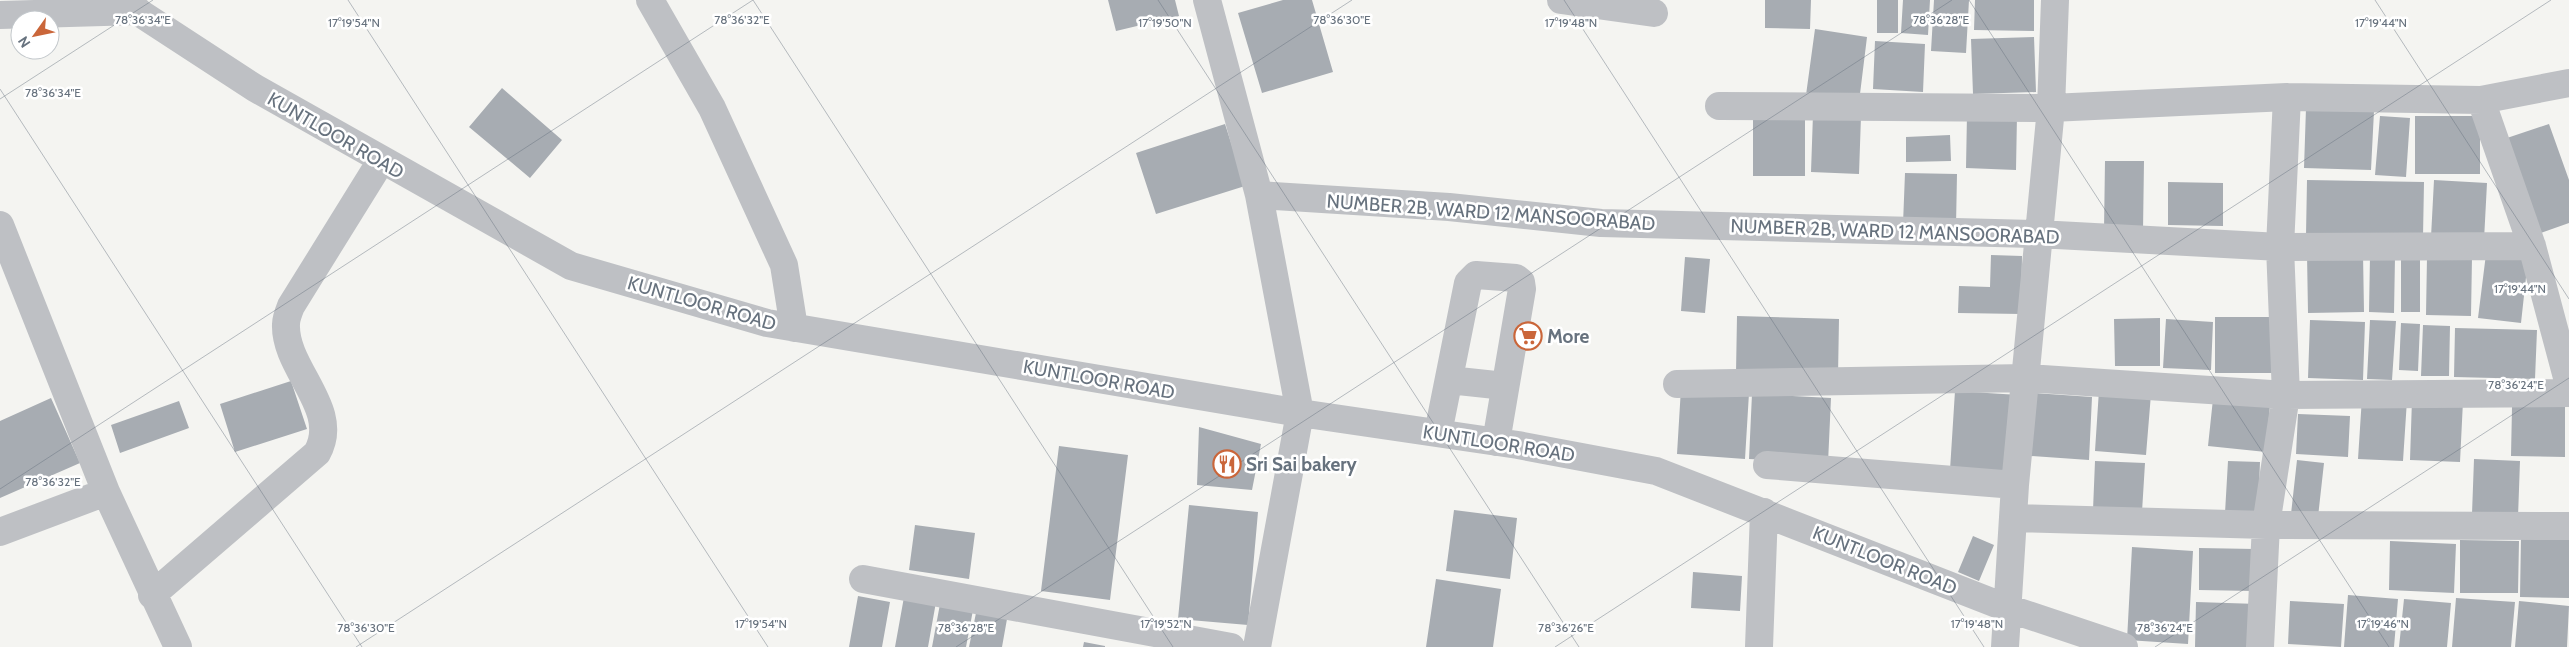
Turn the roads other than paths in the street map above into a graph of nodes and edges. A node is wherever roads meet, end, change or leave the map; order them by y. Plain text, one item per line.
1 (650, 0) edge
2 (1207, 0) edge
3 (1560, 0) edge
4 (2055, 0) edge
5 (129, 6) edge
6 (1654, 13) dead end
7 (0, 15) edge
8 (2569, 83) edge
9 (2287, 97) junction
10 (2481, 100) junction
11 (1719, 106) dead end
12 (2051, 108) junction
13 (381, 161) junction
14 (1259, 196) junction
15 (0, 225) edge
16 (2038, 234) junction
17 (2532, 246) junction
18 (2280, 247) junction
19 (794, 328) junction
20 (2026, 378) junction
21 (1449, 380) junction
22 (1677, 384) dead end
23 (2569, 385) edge
24 (1505, 386) junction
25 (2569, 392) edge
26 (2286, 395) junction
27 (1300, 413) junction
28 (1438, 433) junction
29 (1496, 442) junction
30 (1767, 465) dead end
31 (2015, 484) junction
32 (106, 492) junction
33 (1764, 512) junction
34 (2014, 518) junction
35 (2266, 525) junction
36 (2569, 526) edge
37 (0, 532) edge
38 (863, 579) dead end
39 (152, 595) junction
40 (2007, 608) junction
41 (178, 647) edge
42 (1231, 647) edge
43 (1257, 647) edge
44 (1759, 647) edge
45 (2005, 647) edge
46 (2124, 647) edge
47 (2260, 647) edge

1 - 19 street
2 - 14 street
3 - 6 street
4 - 12 street
5 - 7 street
5 - 13 street, KUNTLOOR ROAD
8 - 10 street
9 - 10 street
9 - 12 street
9 - 18 street
10 - 17 street
11 - 12 street
12 - 16 street
13 - 19 street, KUNTLOOR ROAD
13 - 39 street
14 - 16 street, NUMBER 2B, WARD 12 MANSOORABAD
14 - 27 street
15 - 32 street
16 - 18 street, NUMBER 2B, WARD 12 MANSOORABAD
16 - 20 street
17 - 18 street, NUMBER 2B, WARD 12 MANSOORABAD
17 - 23 street
18 - 26 street
19 - 27 street, KUNTLOOR ROAD
20 - 22 street
20 - 26 street
20 - 31 street
21 - 24 street
21 - 24 street
21 - 28 street
24 - 29 street
25 - 26 street
26 - 35 street
27 - 28 street, KUNTLOOR ROAD
27 - 43 street
28 - 29 street, KUNTLOOR ROAD
29 - 33 street, KUNTLOOR ROAD
30 - 31 street
31 - 34 street
32 - 37 street
32 - 39 street
33 - 40 street, KUNTLOOR ROAD
33 - 44 street
34 - 35 street
34 - 40 street
35 - 36 street
35 - 47 street
38 - 42 street
39 - 41 street
40 - 45 street
40 - 46 street, KUNTLOOR ROAD

